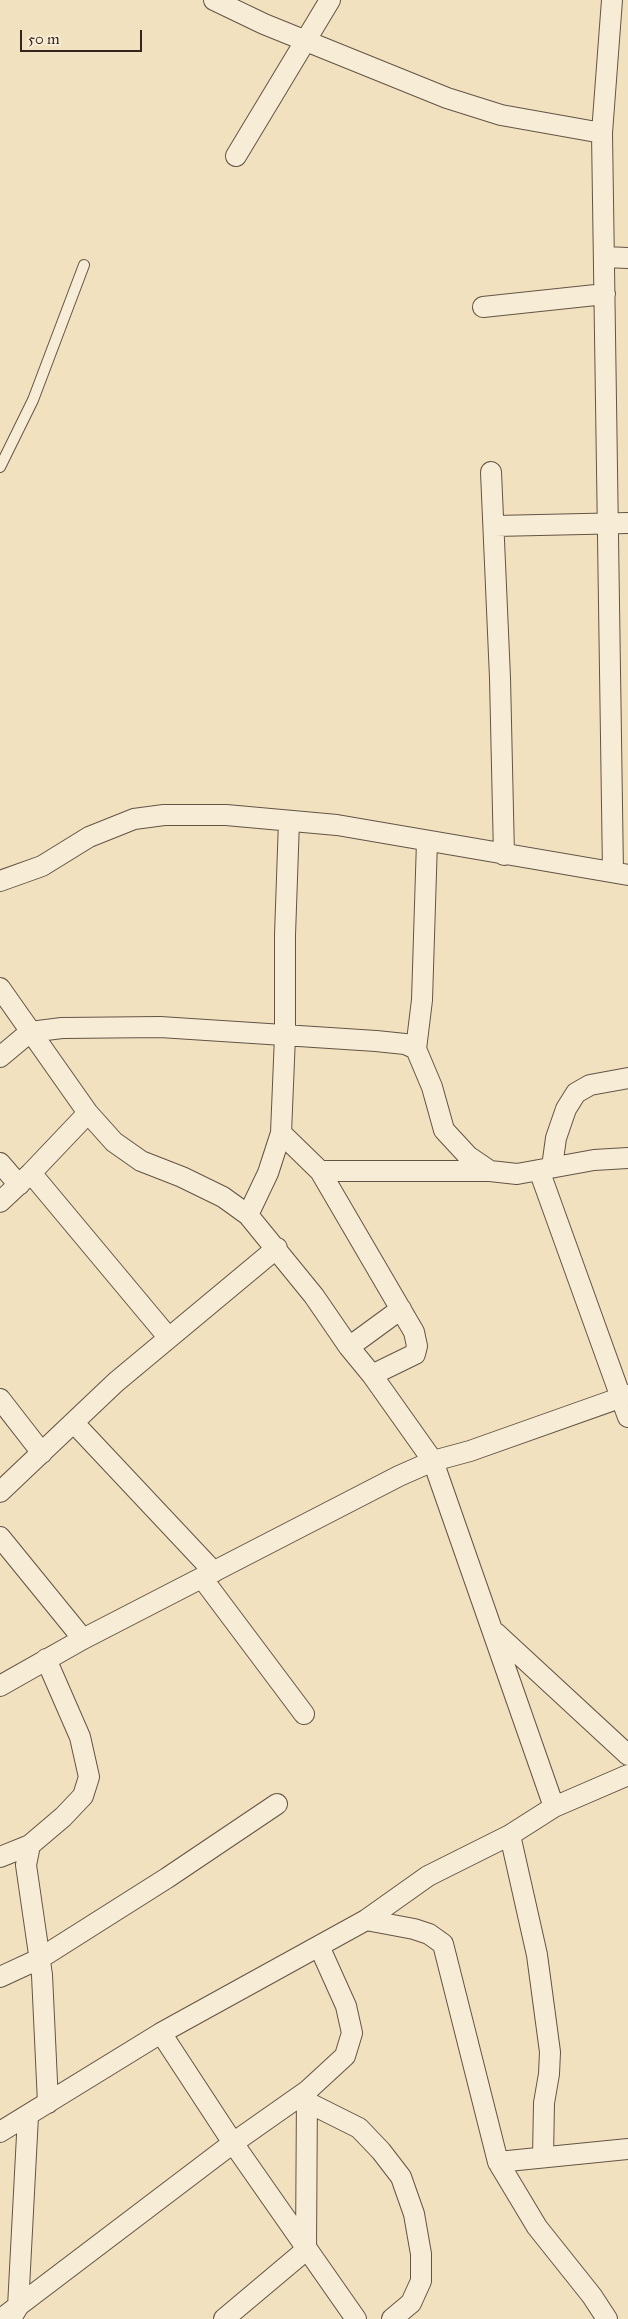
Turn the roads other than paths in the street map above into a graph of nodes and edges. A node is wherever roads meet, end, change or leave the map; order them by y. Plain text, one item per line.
1 (214, 0) edge
2 (330, 0) edge
3 (612, 0) edge
4 (306, 40) junction
5 (602, 133) junction
6 (236, 156) dead end
7 (604, 257) junction
8 (628, 258) edge
9 (84, 265) dead end
10 (605, 294) junction
11 (483, 307) dead end
12 (1, 460) edge
13 (491, 472) dead end
14 (618, 523) edge
15 (495, 526) junction
16 (289, 821) junction
17 (427, 841) junction
18 (504, 855) junction
19 (621, 874) edge
20 (0, 881) edge
21 (0, 988) edge
22 (30, 1032) junction
23 (285, 1036) junction
24 (416, 1049) junction
25 (0, 1057) edge
26 (628, 1078) edge
27 (88, 1113) junction
28 (281, 1133) junction
29 (628, 1158) edge
30 (0, 1162) edge
31 (545, 1168) junction
32 (320, 1171) junction
33 (490, 1171) junction
34 (25, 1179) junction
35 (0, 1202) edge
36 (248, 1215) junction
37 (277, 1248) junction
38 (401, 1309) junction
39 (168, 1337) junction
40 (349, 1348) junction
41 (372, 1375) junction
42 (624, 1396) edge
43 (0, 1399) edge
44 (628, 1417) edge
45 (74, 1423) junction
46 (42, 1453) junction
47 (433, 1461) junction
48 (0, 1492) edge
49 (0, 1537) edge
50 (208, 1575) junction
51 (494, 1631) junction
52 (83, 1639) junction
53 (46, 1659) junction
54 (0, 1686) edge
55 (304, 1714) dead end
56 (628, 1755) edge
57 (628, 1775) edge
58 (276, 1804) dead end
59 (554, 1807) junction
60 (510, 1835) junction
61 (30, 1845) junction
62 (0, 1857) edge
63 (366, 1920) junction
64 (319, 1946) junction
65 (39, 1959) junction
66 (0, 1977) edge
67 (161, 2033) junction
68 (307, 2097) junction
69 (48, 2103) junction
70 (28, 2116) junction
71 (0, 2132) edge
72 (233, 2143) junction
73 (628, 2149) edge
74 (543, 2157) junction
75 (498, 2162) junction
76 (306, 2250) junction
77 (14, 2313) edge
78 (1, 2319) edge
79 (224, 2319) edge
80 (356, 2319) edge
81 (392, 2319) edge
82 (607, 2319) edge

1 - 4 street
2 - 4 street
3 - 5 street
4 - 5 street
4 - 6 street
5 - 7 street
7 - 8 street
7 - 10 street
9 - 12 lane
10 - 11 street
10 - 14 street
13 - 15 street
14 - 15 street
14 - 19 street
15 - 18 street
16 - 17 street
16 - 20 street
16 - 23 street
17 - 18 street
17 - 24 street
18 - 19 street
21 - 22 street
22 - 23 street
22 - 25 street
22 - 27 street
23 - 24 street
23 - 28 street
24 - 33 street
26 - 31 street
27 - 34 street
27 - 36 street
28 - 32 street
28 - 36 street
29 - 31 street
30 - 34 street
31 - 33 street
31 - 42 street
32 - 33 street
32 - 38 street
34 - 35 street
34 - 39 street
36 - 37 street
37 - 39 street
37 - 40 street
38 - 40 street
38 - 41 street
39 - 45 street
40 - 41 street
41 - 47 street
42 - 44 street
42 - 47 street
43 - 46 street
45 - 46 street
45 - 50 street
46 - 48 street
47 - 50 street
47 - 51 street
49 - 52 street
50 - 52 street
50 - 55 street
51 - 56 street
51 - 59 street
52 - 53 street
53 - 54 street
53 - 61 street
57 - 59 street
58 - 65 street
59 - 60 street
60 - 63 street
60 - 74 street
61 - 62 street
61 - 65 street
63 - 64 street
63 - 75 street
64 - 67 street
64 - 68 street
65 - 66 street
65 - 69 street
67 - 69 street
67 - 72 street
68 - 72 street
68 - 76 street
68 - 81 street
69 - 70 street
70 - 71 street
70 - 77 street
72 - 76 street
72 - 77 street
73 - 74 street
74 - 75 street
75 - 82 street
76 - 79 street
76 - 80 street
77 - 78 street

